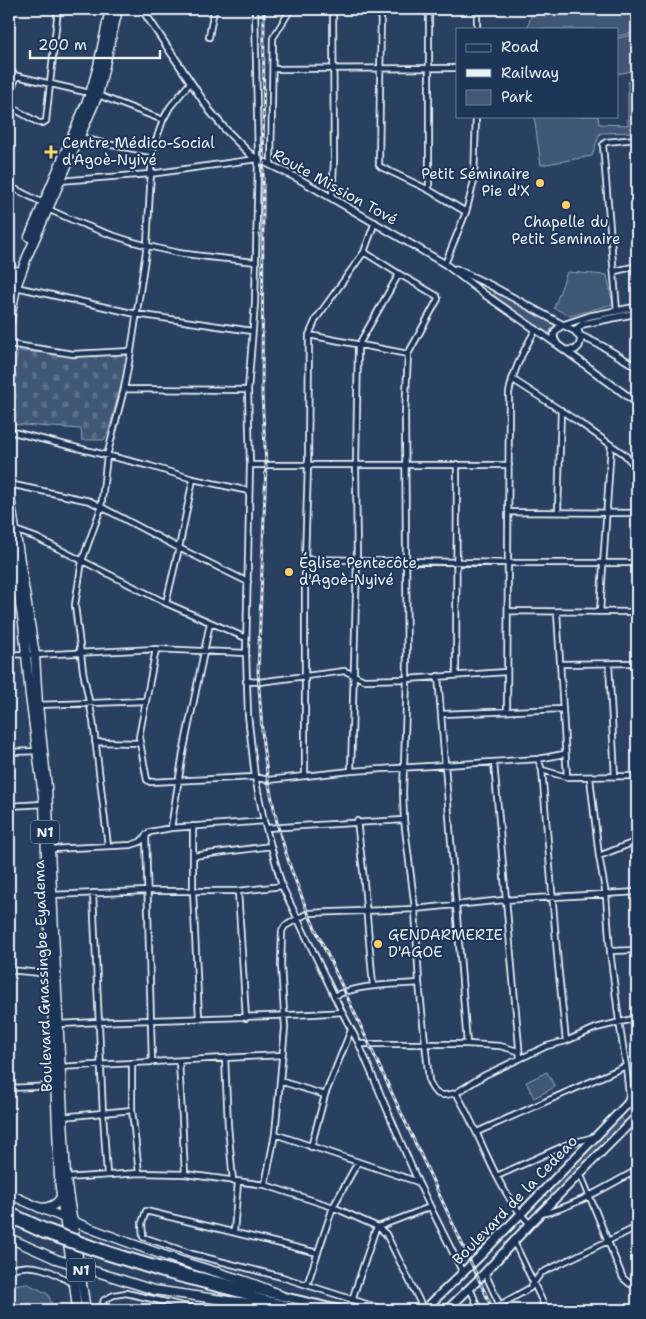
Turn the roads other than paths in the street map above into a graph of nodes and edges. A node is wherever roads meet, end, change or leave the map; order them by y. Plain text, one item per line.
1 (58, 9) edge
2 (110, 9) edge
3 (118, 9) edge
4 (142, 9) edge
5 (214, 9) edge
6 (255, 9) edge
7 (291, 9) edge
8 (333, 9) edge
9 (381, 9) edge
10 (429, 9) edge
11 (477, 9) edge
12 (477, 28) edge
13 (209, 37) dead end
14 (429, 67) junction
15 (381, 68) junction
16 (456, 68) edge
17 (273, 69) junction
18 (333, 69) junction
19 (9, 70) edge
20 (17, 76) junction
21 (51, 83) junction
22 (190, 83) junction
23 (94, 94) junction
24 (9, 95) edge
25 (9, 106) edge
26 (476, 118) edge
27 (163, 120) junction
28 (78, 137) junction
29 (637, 139) edge
30 (152, 152) junction
31 (258, 159) junction
32 (271, 164) junction
33 (150, 174) junction
34 (58, 181) junction
35 (9, 186) edge
36 (429, 190) junction
37 (332, 197) junction
38 (45, 206) junction
39 (466, 212) junction
40 (375, 222) junction
41 (147, 245) junction
42 (364, 252) junction
43 (255, 262) junction
44 (445, 264) junction
45 (637, 266) edge
46 (615, 271) junction
47 (399, 274) junction
48 (490, 285) junction
49 (12, 286) edge
50 (484, 294) junction
51 (9, 295) edge
52 (637, 307) edge
53 (617, 311) junction
54 (136, 314) junction
55 (636, 314) edge
56 (9, 324) edge
57 (563, 326) junction
58 (536, 329) junction
59 (252, 331) junction
60 (309, 335) junction
61 (579, 335) junction
62 (9, 344) edge
63 (558, 345) junction
64 (358, 346) junction
65 (579, 346) junction
66 (604, 346) junction
67 (565, 350) junction
68 (131, 351) junction
69 (408, 354) junction
70 (637, 367) edge
71 (589, 369) junction
72 (512, 379) junction
73 (124, 389) junction
74 (248, 390) junction
75 (637, 403) edge
76 (561, 410) junction
77 (9, 431) edge
78 (610, 445) junction
79 (107, 456) junction
80 (457, 464) junction
81 (250, 465) junction
82 (356, 465) junction
83 (509, 465) junction
84 (308, 466) junction
85 (405, 466) junction
86 (637, 468) edge
87 (193, 479) junction
88 (9, 484) edge
89 (249, 491) junction
90 (9, 492) edge
91 (101, 508) junction
92 (509, 512) junction
93 (558, 512) junction
94 (606, 512) junction
95 (637, 513) edge
96 (10, 519) edge
97 (11, 533) edge
98 (179, 548) junction
99 (305, 559) junction
100 (357, 560) junction
101 (82, 561) junction
102 (406, 561) junction
103 (456, 561) junction
104 (509, 563) junction
105 (602, 563) junction
106 (637, 563) edge
107 (248, 582) junction
108 (166, 603) junction
109 (509, 611) junction
110 (557, 612) junction
111 (600, 612) junction
112 (637, 612) edge
113 (210, 622) junction
114 (246, 638) junction
115 (156, 649) junction
116 (204, 651) junction
117 (82, 653) junction
118 (246, 653) junction
119 (9, 654) edge
120 (31, 655) junction
121 (637, 663) edge
122 (560, 664) junction
123 (609, 664) junction
124 (506, 672) junction
125 (456, 675) junction
126 (306, 676) junction
127 (354, 676) junction
128 (438, 676) junction
129 (407, 679) junction
130 (246, 682) junction
131 (146, 701) junction
132 (89, 704) junction
133 (38, 705) junction
134 (562, 708) junction
135 (507, 710) junction
136 (442, 714) junction
137 (94, 742) junction
138 (139, 743) junction
139 (40, 751) junction
140 (9, 752) edge
141 (564, 754) junction
142 (538, 759) junction
143 (494, 762) junction
144 (445, 765) junction
145 (402, 767) junction
146 (542, 770) junction
147 (351, 771) junction
148 (305, 775) junction
149 (637, 776) edge
150 (254, 777) junction
151 (567, 777) junction
152 (615, 777) junction
153 (590, 778) junction
154 (180, 780) junction
155 (44, 804) junction
156 (9, 806) edge
157 (404, 820) junction
158 (264, 821) junction
159 (356, 821) junction
160 (192, 826) junction
161 (171, 828) junction
162 (266, 828) junction
163 (146, 835) junction
164 (637, 841) edge
165 (108, 846) junction
166 (271, 846) junction
167 (51, 849) junction
168 (193, 856) junction
169 (599, 856) junction
170 (282, 886) junction
171 (147, 891) junction
172 (193, 891) junction
173 (238, 891) junction
174 (637, 892) edge
175 (93, 893) junction
176 (50, 895) junction
177 (606, 895) junction
178 (552, 896) junction
179 (504, 900) junction
180 (457, 904) junction
181 (415, 908) junction
182 (367, 910) junction
183 (298, 918) junction
184 (637, 950) edge
185 (610, 951) junction
186 (9, 970) edge
187 (51, 974) junction
188 (420, 983) junction
189 (373, 986) junction
190 (334, 996) junction
191 (342, 1012) junction
192 (285, 1016) junction
193 (198, 1018) junction
194 (246, 1018) junction
195 (637, 1018) edge
196 (150, 1020) junction
197 (99, 1022) junction
198 (619, 1022) junction
199 (59, 1024) junction
200 (351, 1030) junction
201 (566, 1041) junction
202 (359, 1044) junction
203 (425, 1044) junction
204 (467, 1044) junction
205 (518, 1051) junction
206 (282, 1055) junction
207 (225, 1058) junction
208 (520, 1058) junction
209 (179, 1061) junction
210 (152, 1062) junction
211 (132, 1063) junction
212 (101, 1065) junction
213 (626, 1066) junction
214 (58, 1067) junction
215 (280, 1081) junction
216 (56, 1086) junction
217 (9, 1088) edge
218 (456, 1093) junction
219 (637, 1094) edge
220 (325, 1095) junction
221 (625, 1106) junction
222 (637, 1107) edge
223 (132, 1110) junction
224 (103, 1114) junction
225 (62, 1117) junction
226 (635, 1117) edge
227 (477, 1132) junction
228 (274, 1134) junction
229 (596, 1136) junction
230 (311, 1146) junction
231 (358, 1162) junction
232 (637, 1170) edge
233 (140, 1172) junction
234 (580, 1173) junction
235 (185, 1174) junction
236 (107, 1175) junction
237 (497, 1176) junction
238 (66, 1178) junction
239 (235, 1181) junction
240 (418, 1182) junction
241 (265, 1185) junction
242 (542, 1192) junction
243 (9, 1194) edge
244 (589, 1195) junction
245 (61, 1196) junction
246 (551, 1203) junction
247 (333, 1207) junction
248 (430, 1207) junction
249 (39, 1208) junction
250 (9, 1210) edge
251 (520, 1214) junction
252 (540, 1214) junction
253 (9, 1218) edge
254 (63, 1218) junction
255 (72, 1221) junction
256 (530, 1224) junction
257 (637, 1226) edge
258 (378, 1227) junction
259 (45, 1230) junction
260 (234, 1232) junction
261 (9, 1238) edge
262 (607, 1241) junction
263 (514, 1242) junction
264 (104, 1252) junction
265 (318, 1253) junction
266 (479, 1258) junction
267 (70, 1264) junction
268 (80, 1267) junction
269 (9, 1270) edge
270 (463, 1273) junction
271 (485, 1273) junction
272 (103, 1275) junction
273 (78, 1284) junction
274 (307, 1285) junction
275 (534, 1285) junction
276 (637, 1285) edge
277 (470, 1288) junction
278 (282, 1296) junction
279 (352, 1300) junction
280 (500, 1305) junction
281 (288, 1306) junction
282 (77, 1310) edge
283 (86, 1310) edge
284 (101, 1310) edge
285 (201, 1310) edge
286 (221, 1310) edge
287 (306, 1310) edge
288 (341, 1310) edge
289 (385, 1310) edge
290 (424, 1310) edge
291 (446, 1310) edge
292 (479, 1310) edge
293 (502, 1310) edge
294 (553, 1310) edge

1 - 21 street
2 - 23 highway
3 - 23 highway
4 - 22 street, Route Mission Tové
5 - 13 street
6 - 31 street
7 - 17 street
8 - 18 street
9 - 15 street
10 - 14 street
11 - 12 street
14 - 15 street
14 - 16 street
14 - 36 street
15 - 18 street
15 - 36 street
17 - 18 street
17 - 32 street
18 - 37 street
19 - 20 street
20 - 21 street
20 - 24 street
21 - 23 street
21 - 25 street
22 - 27 street
22 - 31 street, Route Mission Tové
23 - 27 street
23 - 28 highway
23 - 38 highway
26 - 39 street
27 - 30 street
28 - 30 street
28 - 34 highway
29 - 46 street
30 - 33 street
31 - 32 street, Route Mission Tové
31 - 33 street
31 - 43 street
32 - 37 street, Route Mission Tové
33 - 34 street
33 - 41 street
34 - 38 highway
35 - 38 street
36 - 39 street
37 - 40 street, Route Mission Tové
38 - 41 street
38 - 49 highway
39 - 44 street
40 - 42 street
40 - 44 street, Route Mission Tové
41 - 43 street
41 - 54 street
42 - 47 street
42 - 60 street
43 - 59 street
44 - 48 street
44 - 50 street, Route Mission Tové
45 - 46 street
46 - 53 street
47 - 64 street
47 - 69 street
48 - 50 street
48 - 57 street
49 - 51 highway
49 - 54 street
49 - 56 highway
50 - 58 street, Route Mission Tové
52 - 53 street
53 - 57 street
54 - 59 street
54 - 68 street
55 - 61 street
57 - 61 street
57 - 63 street
58 - 63 street, Route Mission Tové
58 - 72 street
59 - 74 street
60 - 64 street
60 - 84 street
61 - 65 street
61 - 66 street
62 - 68 street
63 - 67 street, Route Mission Tové
64 - 69 street
64 - 82 street
65 - 66 street
65 - 67 street
65 - 71 street
66 - 70 street
67 - 71 street
68 - 73 street
69 - 85 street
71 - 75 street
72 - 76 street
72 - 83 street
73 - 74 street
73 - 79 street
74 - 81 street
76 - 78 street
76 - 93 street
77 - 79 street
78 - 86 street
78 - 94 street
79 - 87 street
79 - 91 street
80 - 83 street
80 - 85 street
80 - 103 street
81 - 84 street
81 - 89 street
82 - 84 street
82 - 85 street
82 - 100 street
83 - 92 street
84 - 99 street
85 - 102 street
87 - 89 street
87 - 98 street
88 - 91 street
89 - 107 street
90 - 96 highway, Boulevard Gnassingbe Eyadema / N1
91 - 98 street
91 - 101 street
92 - 93 street
92 - 104 street
93 - 94 street
94 - 95 street
94 - 105 street
96 - 97 highway, Boulevard Gnassingbe Eyadema / N1
97 - 101 street
97 - 120 highway, Boulevard Gnassingbe Eyadema / N1
98 - 107 street
98 - 108 street
99 - 100 street
99 - 126 street
100 - 102 street
100 - 127 street
101 - 108 street
101 - 117 street
102 - 103 street
102 - 129 street
103 - 104 street
103 - 125 street
104 - 105 street
104 - 109 street
105 - 106 street
105 - 111 street
107 - 114 street
108 - 113 street
109 - 110 street
109 - 124 street
110 - 111 street
110 - 122 street
111 - 112 street
113 - 114 street
113 - 116 street
114 - 118 street
115 - 116 street
115 - 117 street
115 - 131 street
116 - 118 street
116 - 154 street
117 - 120 street
117 - 132 street
118 - 130 street
119 - 120 street
120 - 133 highway, Boulevard Gnassingbe Eyadema / N1
120 - 139 highway, Boulevard Gnassingbe Eyadema / N1
121 - 123 street
122 - 123 street
122 - 134 street
123 - 152 street
124 - 125 street
124 - 135 street
125 - 128 street
126 - 127 street
126 - 130 street
126 - 148 street
127 - 129 street
127 - 147 street
128 - 129 street
128 - 136 street
129 - 145 street
130 - 150 street
131 - 132 street
131 - 138 street
132 - 133 street
132 - 137 street
133 - 139 highway, Boulevard Gnassingbe Eyadema / N1
134 - 135 street
134 - 141 street
135 - 136 street
136 - 144 street
137 - 138 street
137 - 165 street
138 - 154 street
139 - 140 street
139 - 155 highway, Boulevard Gnassingbe Eyadema / N1
139 - 167 highway, Boulevard Gnassingbe Eyadema / N1
141 - 142 street
141 - 151 street
142 - 143 street
142 - 146 street
143 - 144 street
143 - 179 street
144 - 145 street
144 - 180 street
145 - 147 street
145 - 157 street
146 - 151 street
146 - 178 street
147 - 148 street
148 - 150 street
149 - 152 street
150 - 154 street
150 - 158 street
151 - 153 street
152 - 153 street
153 - 169 street
154 - 161 street
155 - 156 street
155 - 176 highway, Boulevard Gnassingbe Eyadema / N1
157 - 159 street
157 - 181 street
158 - 160 street
158 - 162 street
159 - 162 street
159 - 182 street
160 - 161 street
160 - 168 street
161 - 163 street
162 - 166 street
163 - 165 street
163 - 171 street
164 - 169 street
165 - 167 street
166 - 168 street
166 - 170 street
167 - 176 highway, Boulevard Gnassingbe Eyadema / N1
168 - 172 street
169 - 177 street
170 - 173 street
170 - 183 street
171 - 172 street
171 - 175 street
171 - 196 street
172 - 173 street
172 - 193 street
173 - 194 street
174 - 177 street
175 - 176 street
175 - 197 street
176 - 187 highway, Boulevard Gnassingbe Eyadema / N1
176 - 199 highway, Boulevard Gnassingbe Eyadema / N1
177 - 178 street
177 - 185 street
178 - 179 street
178 - 201 street
179 - 180 street
179 - 205 street
180 - 181 street
180 - 204 street
181 - 182 street
181 - 188 street
182 - 183 street
182 - 189 street
183 - 190 street
183 - 192 street
184 - 185 street
185 - 198 street
186 - 187 street
187 - 214 highway, Boulevard Gnassingbe Eyadema / N1
188 - 189 street
188 - 203 street
189 - 190 street
190 - 191 street
191 - 192 street
191 - 200 street
192 - 194 street
192 - 206 street
193 - 194 street
193 - 196 street
195 - 198 street
196 - 197 street
196 - 210 street
197 - 199 street
197 - 212 street
198 - 201 street
198 - 213 street
199 - 214 highway, Boulevard Gnassingbe Eyadema / N1
200 - 202 street
200 - 220 street
201 - 208 street
202 - 203 street
202 - 240 street
203 - 204 street
203 - 218 street
204 - 205 street
205 - 208 street
206 - 207 street
206 - 215 street
207 - 209 street
207 - 239 street
208 - 218 street
209 - 210 street
209 - 235 street
210 - 211 street
211 - 212 street
211 - 223 street
212 - 214 street
212 - 224 street
213 - 221 street
213 - 227 street
214 - 216 highway, Boulevard Gnassingbe Eyadema / N1
214 - 225 highway, Boulevard Gnassingbe Eyadema / N1
215 - 220 street
215 - 228 street
216 - 217 street
216 - 245 highway, Boulevard Gnassingbe Eyadema / N1
218 - 227 street
219 - 221 main road, Boulevard de la Cedeao
220 - 230 street
221 - 222 main road
221 - 226 main road, Boulevard de la Cedeao
221 - 229 main road, Boulevard de la Cedeao
223 - 224 street
223 - 233 street
224 - 225 street
224 - 236 street
225 - 238 highway, Boulevard Gnassingbe Eyadema / N1
226 - 234 main road, Boulevard de la Cedeao
227 - 237 street
228 - 230 street
228 - 241 street
229 - 237 street
229 - 242 main road, Boulevard de la Cedeao
230 - 231 street
231 - 240 street
231 - 247 street
232 - 244 street
233 - 235 street
233 - 236 street
234 - 244 street
234 - 246 main road, Boulevard de la Cedeao
235 - 239 street
236 - 238 street
237 - 251 street
238 - 255 highway, Boulevard Gnassingbe Eyadema / N1
239 - 241 street
239 - 260 street
240 - 248 street
241 - 247 street
242 - 246 main road
242 - 251 main road, Boulevard de la Cedeao
243 - 249 highway
244 - 252 street
244 - 262 street
245 - 249 highway
245 - 254 highway, Boulevard Gnassingbe Eyadema / N1
246 - 252 main road, Boulevard de la Cedeao
247 - 258 street
247 - 265 street
248 - 258 street
248 - 270 street
249 - 254 highway
250 - 259 main road
251 - 256 street
251 - 266 main road, Boulevard de la Cedeao
252 - 256 main road, Boulevard de la Cedeao
253 - 259 main road
254 - 255 highway
254 - 267 highway, Boulevard Gnassingbe Eyadema / N1
255 - 268 highway, Boulevard Gnassingbe Eyadema / N1
255 - 278 highway
256 - 263 main road, Boulevard de la Cedeao
257 - 262 street
258 - 279 street
258 - 290 street
259 - 264 main road, bridge
260 - 265 street
260 - 274 street
261 - 267 highway
262 - 275 street
262 - 276 street
263 - 271 main road, Boulevard de la Cedeao
263 - 275 street
264 - 278 main road
264 - 281 main road
265 - 274 street
266 - 270 main road, Boulevard de la Cedeao
266 - 271 main road
267 - 268 highway
267 - 273 highway, Boulevard Gnassingbe Eyadema / N1
268 - 272 highway
268 - 273 highway, Boulevard Gnassingbe Eyadema / N1
269 - 273 street
270 - 277 main road
270 - 290 main road, Boulevard de la Cedeao
271 - 277 main road, Boulevard de la Cedeao
271 - 280 street
272 - 273 highway
272 - 281 highway
273 - 282 highway, Boulevard Gnassingbe Eyadema / N1
273 - 283 highway, Boulevard Gnassingbe Eyadema / N1
274 - 279 street
275 - 280 street
275 - 294 street
277 - 291 main road, Boulevard de la Cedeao
277 - 292 street
278 - 288 main road
279 - 289 street
280 - 293 street
281 - 287 main road
284 - 285 street
285 - 286 street

